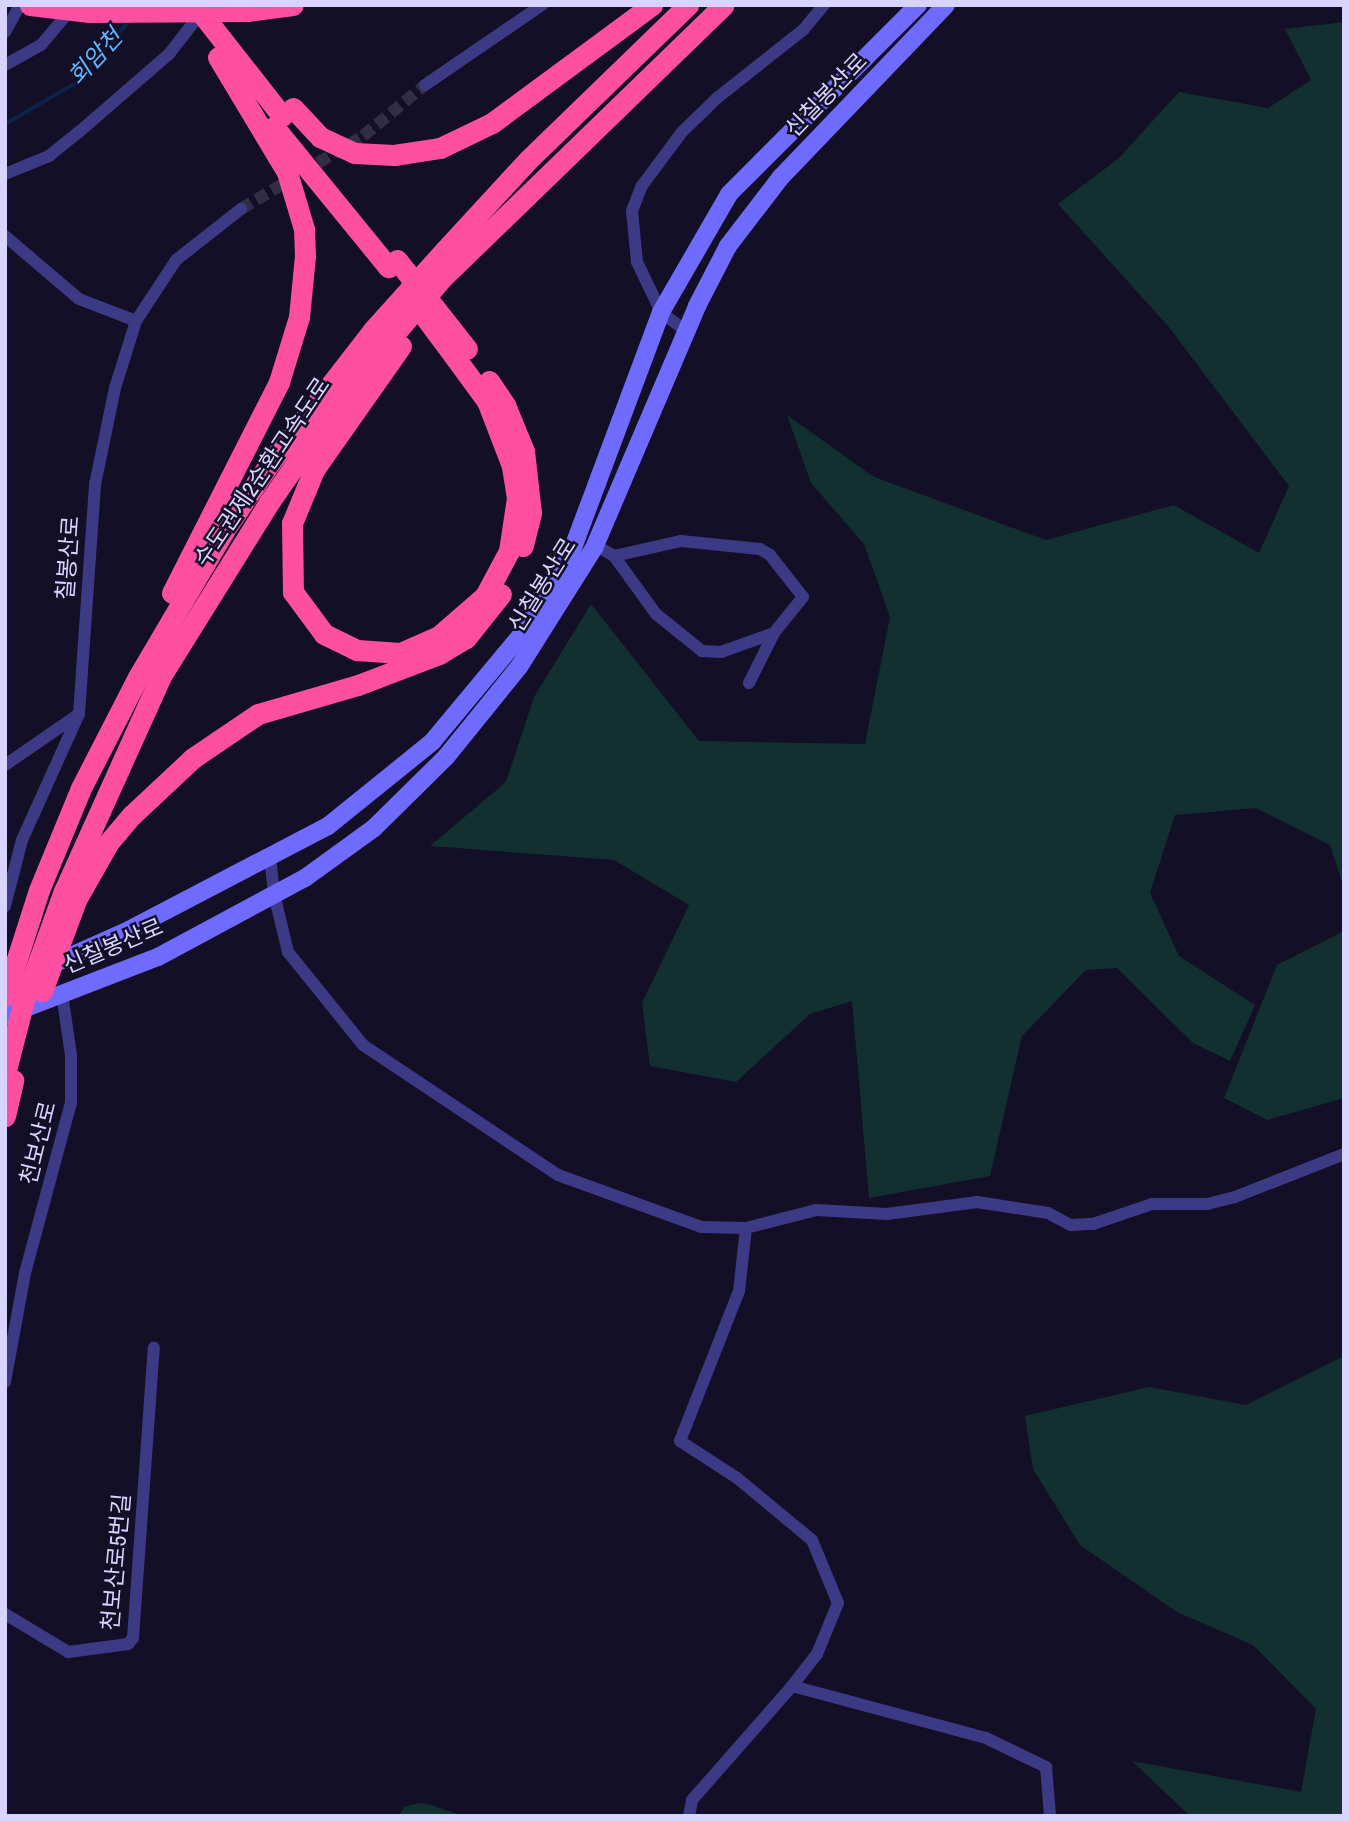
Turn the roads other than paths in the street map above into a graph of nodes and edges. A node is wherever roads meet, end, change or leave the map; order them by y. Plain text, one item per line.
1 (20, 5) edge
2 (30, 5) edge
3 (74, 5) edge
4 (293, 5) edge
5 (542, 5) edge
6 (652, 5) edge
7 (688, 5) edge
8 (724, 5) edge
9 (824, 5) edge
10 (918, 5) edge
11 (946, 5) edge
12 (194, 6) edge
13 (5, 32) edge
14 (5, 65) edge
15 (425, 85) tunnel mouth
16 (278, 119) junction
17 (5, 174) edge
18 (241, 209) tunnel mouth
19 (5, 236) edge
20 (478, 243) junction
21 (661, 312) junction
22 (136, 321) junction
23 (686, 331) junction
24 (460, 352) junction
25 (595, 545) junction
26 (614, 556) junction
27 (774, 633) junction
28 (749, 684) dead end
29 (79, 714) junction
30 (5, 765) edge
31 (81, 788) junction
32 (270, 856) junction
33 (70, 894) junction
34 (274, 894) junction
35 (5, 906) edge
36 (5, 985) edge
37 (62, 994) junction
38 (5, 996) edge
39 (5, 1016) edge
40 (9, 1077) edge
41 (5, 1116) edge
42 (1344, 1154) edge
43 (746, 1227) junction
44 (154, 1348) dead end
45 (5, 1382) edge
46 (5, 1614) edge
47 (792, 1686) junction
48 (689, 1816) edge
49 (1050, 1816) edge

1 - 13 street
2 - 4 highway, bridge
3 - 14 street
5 - 15 street
6 - 16 highway
7 - 31 highway, 수도권제2순환고속도로
8 - 20 highway, 수도권제2순환고속도로
9 - 21 street
10 - 21 street, 신칠봉산로
11 - 23 street, 신칠봉산로
12 - 16 highway, bridge
12 - 16 highway
12 - 17 street
16 - 24 highway, bridge
16 - 31 highway
18 - 22 street, 칠봉산로
19 - 22 street
20 - 24 highway
20 - 33 highway, 수도권제2순환고속도로
21 - 23 street
21 - 32 street, 신칠봉산로
22 - 29 street, 칠봉산로
23 - 25 street, 신칠봉산로
24 - 33 highway
25 - 26 street
25 - 34 street, 신칠봉산로
26 - 27 street
26 - 27 street
27 - 28 street
29 - 30 street
29 - 35 street
31 - 38 highway, 수도권제2순환고속도로, bridge
32 - 34 street
32 - 36 street, 신칠봉산로
33 - 40 highway, bridge
34 - 37 street, 신칠봉산로
34 - 43 street
37 - 39 street, 신칠봉산로
37 - 45 street, 천보산로
40 - 41 highway
42 - 43 street
43 - 47 street
44 - 46 street, 천보산로5번길
47 - 48 street
47 - 49 street

